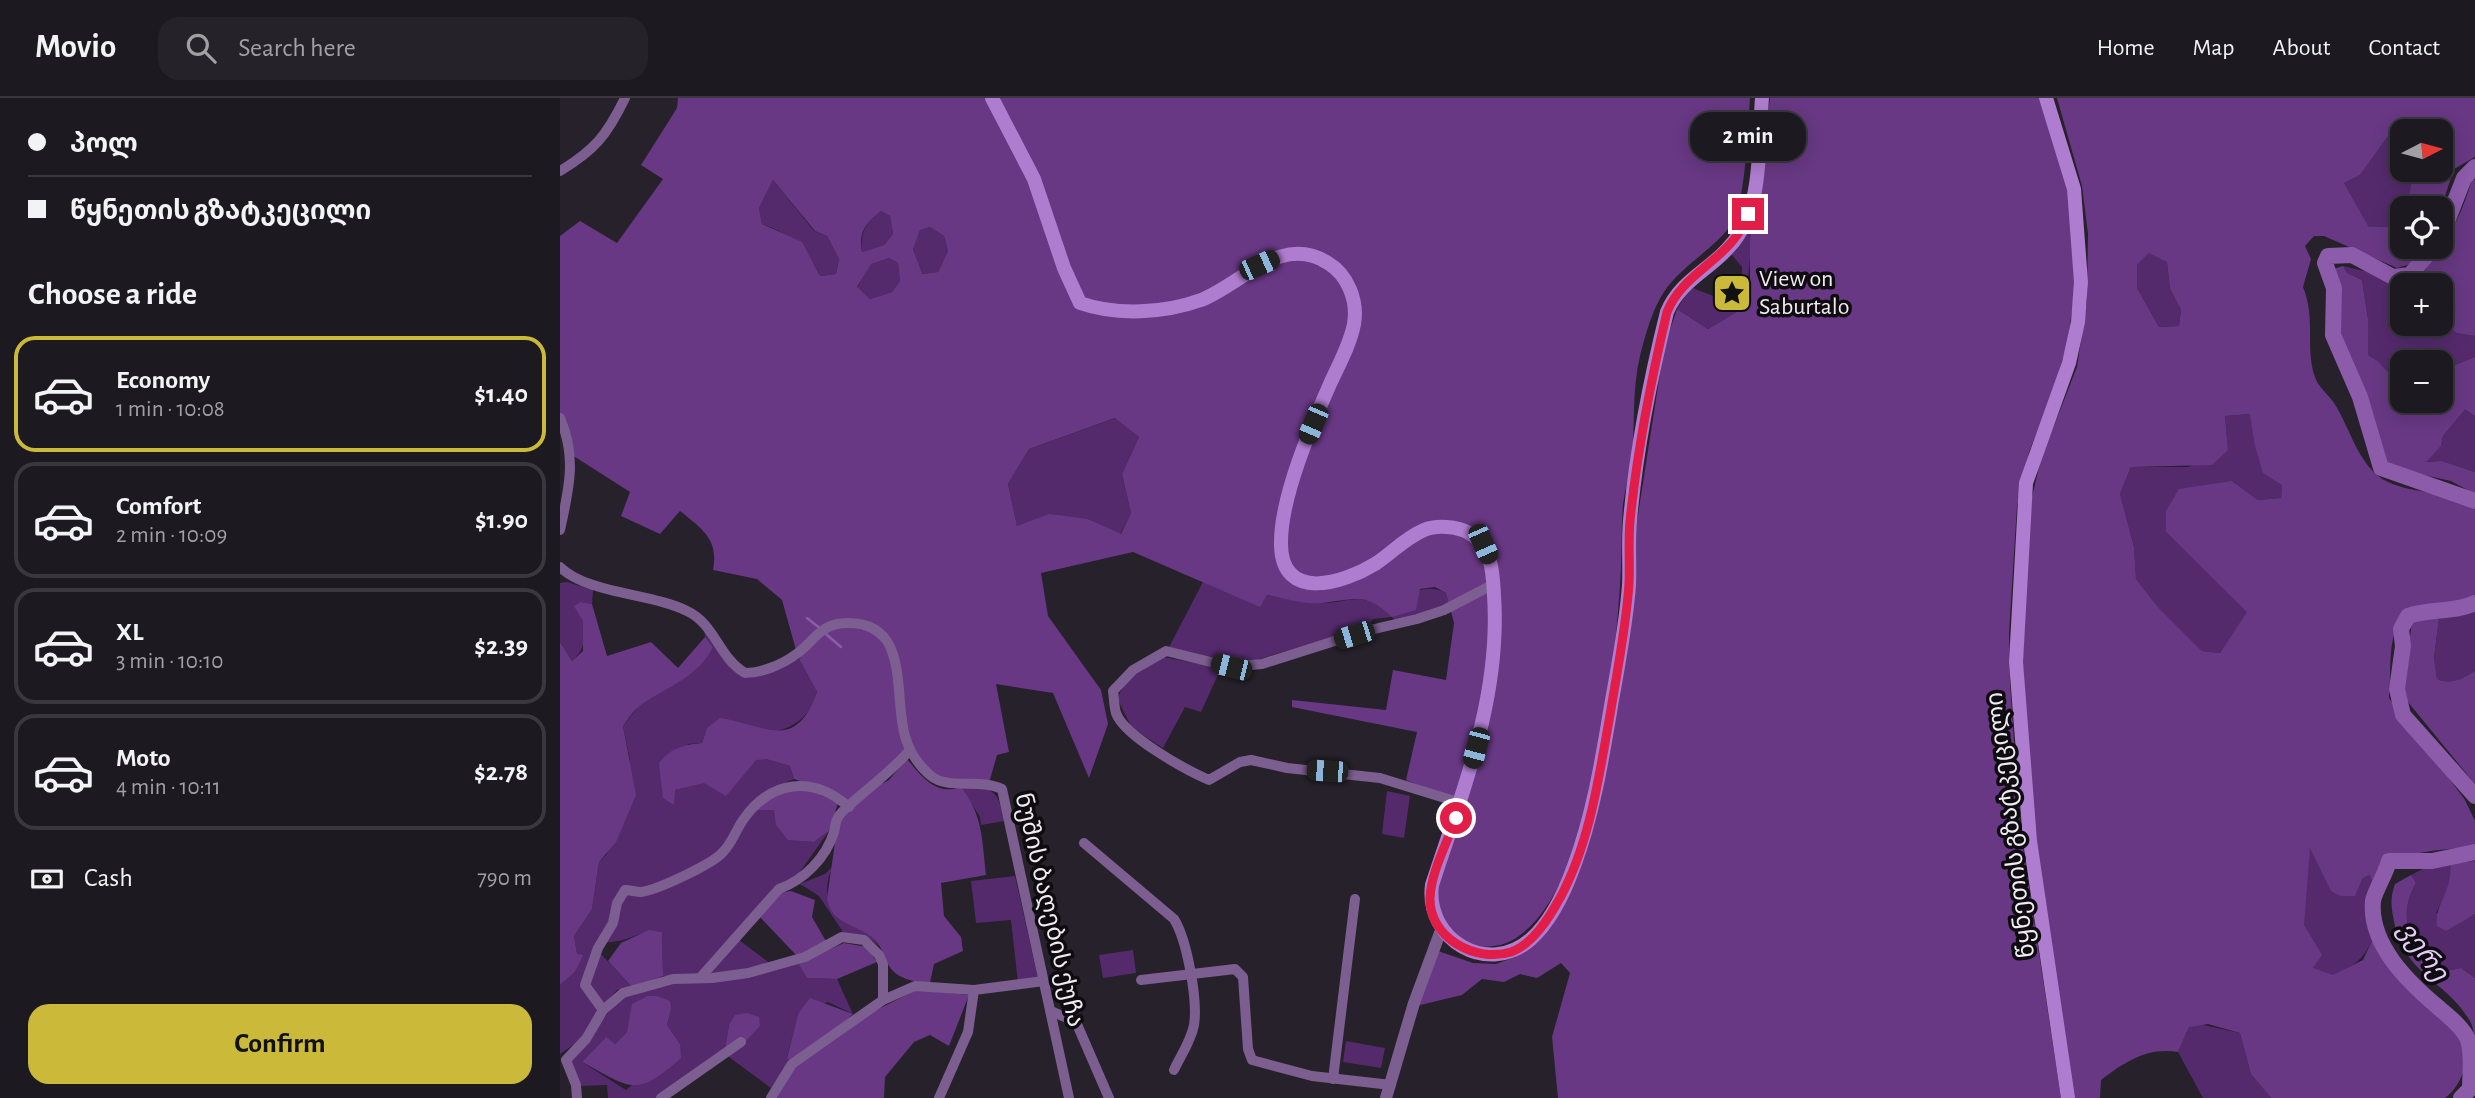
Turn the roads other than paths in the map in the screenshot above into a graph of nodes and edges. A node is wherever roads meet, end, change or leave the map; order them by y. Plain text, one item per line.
1 (625, 98) edge
2 (992, 98) edge
3 (1762, 98) edge
4 (2046, 98) edge
5 (560, 171) edge
6 (560, 418) edge
7 (565, 444) edge
8 (560, 530) edge
9 (560, 567) edge
10 (1494, 584) junction
11 (910, 750) junction
12 (1461, 803) junction
13 (849, 807) junction
14 (1084, 843) dead end
15 (1355, 899) dead end
16 (1441, 930) junction
17 (1190, 975) junction
18 (700, 978) junction
19 (1141, 980) dead end
20 (1044, 981) junction
21 (974, 990) junction
22 (883, 1000) junction
23 (604, 1010) junction
24 (1051, 1011) junction
25 (741, 1042) dead end
26 (1174, 1070) dead end
27 (1333, 1079) junction
28 (1389, 1092) edge
29 (577, 1098) edge
30 (661, 1098) edge
31 (771, 1098) edge
32 (939, 1098) edge
33 (1069, 1098) edge
34 (1109, 1098) edge
35 (2068, 1098) edge

1 - 5 street
2 - 10 main road
3 - 16 main road
4 - 35 main road, წყნეთის გზატკეცილი
6 - 7 street
7 - 8 street
9 - 11 street, ნუშის ბაღების ქუჩა
10 - 12 main road
10 - 12 street
11 - 13 street
11 - 20 street, ნუშის ბაღების ქუჩა
12 - 16 main road
13 - 18 street
13 - 23 street
14 - 17 street
15 - 27 street
16 - 28 street
17 - 19 street
17 - 26 street
17 - 27 street
18 - 22 street
18 - 23 street
20 - 21 street
20 - 24 street, ნუშის ბაღების ქუჩა
21 - 22 street
21 - 32 street
22 - 31 street
23 - 29 street
24 - 33 street, ნუშის ბაღების ქუჩა
24 - 34 street
25 - 30 street
27 - 28 street

